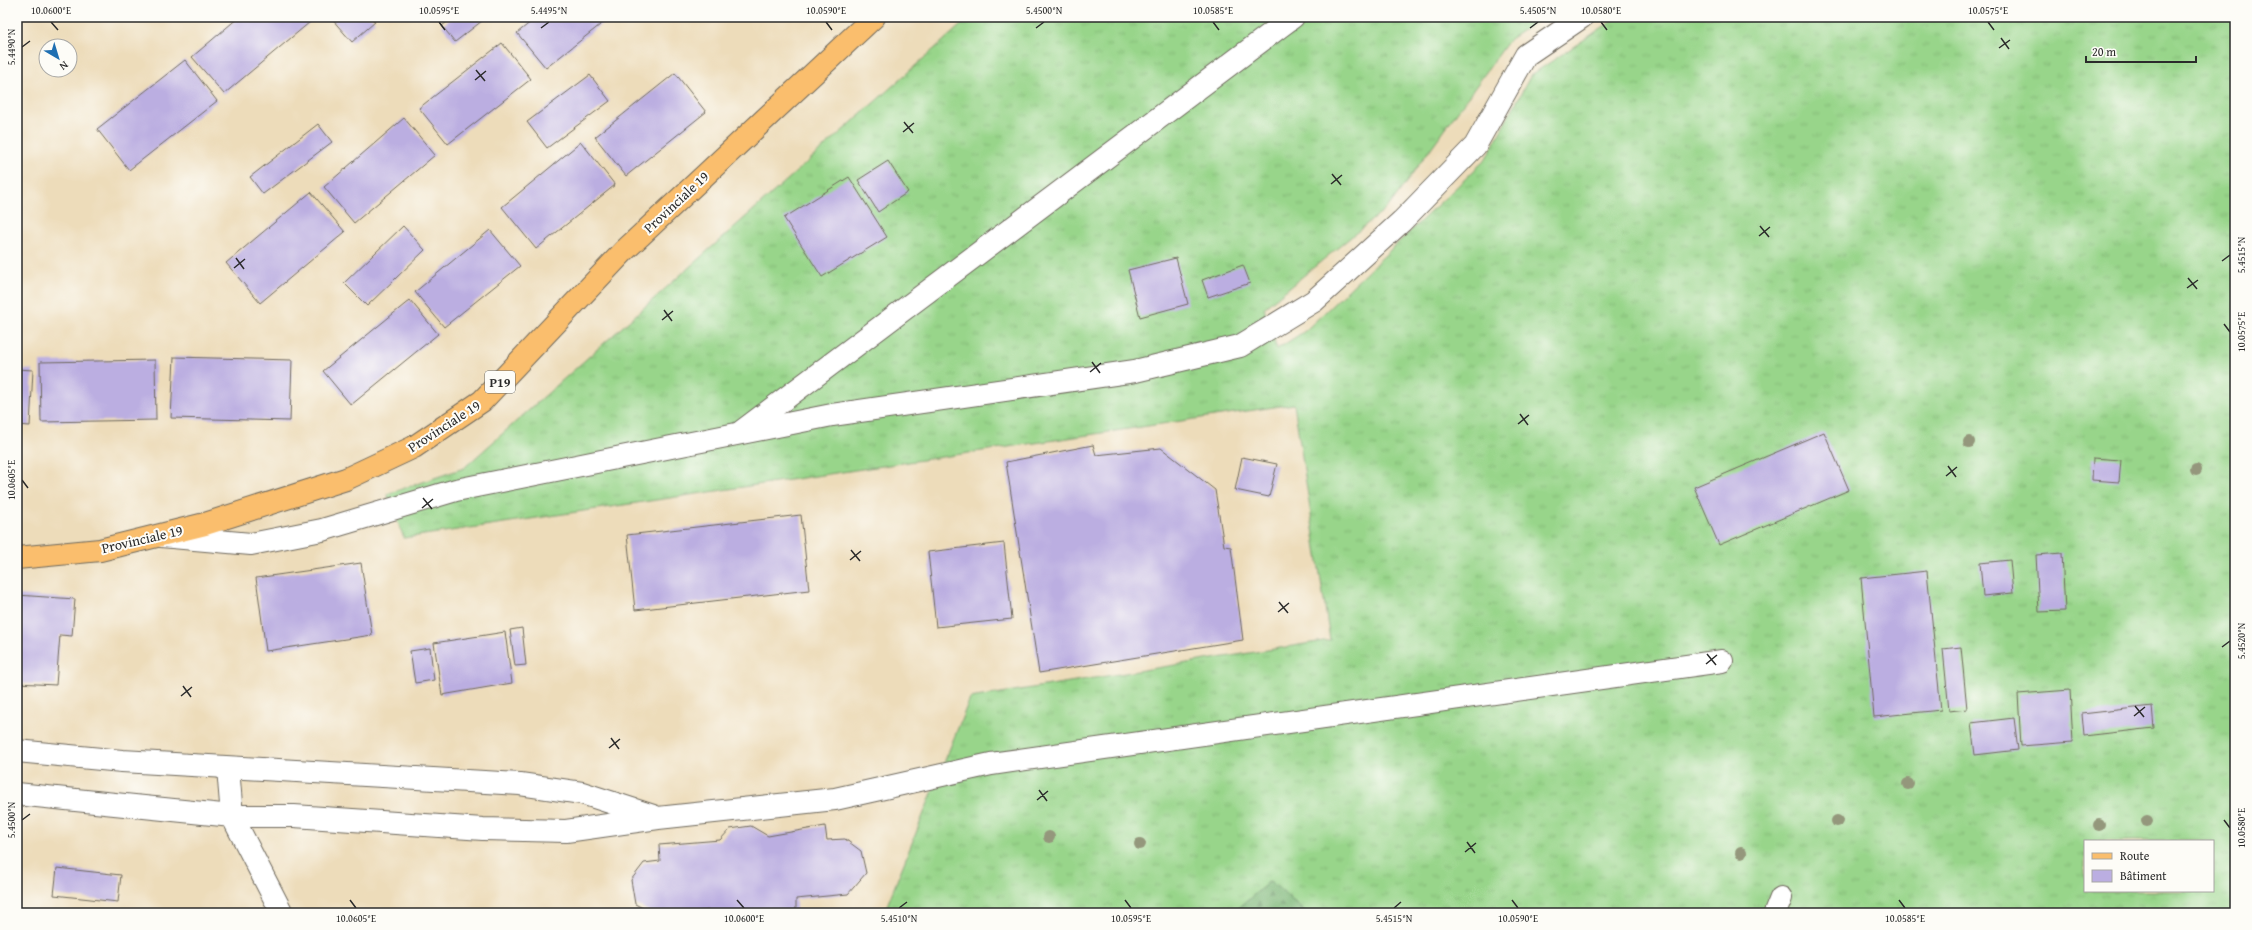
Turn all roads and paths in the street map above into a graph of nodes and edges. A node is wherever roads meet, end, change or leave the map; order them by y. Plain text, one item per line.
1 (874, 17) edge
2 (1293, 17) edge
3 (1582, 17) edge
4 (738, 434) junction
5 (158, 536) junction
6 (17, 558) edge
7 (1722, 661) dead end
8 (17, 751) edge
9 (228, 768) junction
10 (17, 794) edge
11 (232, 816) junction
12 (658, 818) junction
13 (282, 913) edge

1 - 5 main road, Provinciale 19 / P19
2 - 4 street
3 - 4 street
4 - 5 street
5 - 6 main road, Provinciale 19 / P19
7 - 12 street
8 - 9 street
9 - 11 street
9 - 12 street
10 - 11 street
11 - 12 street
11 - 13 street

